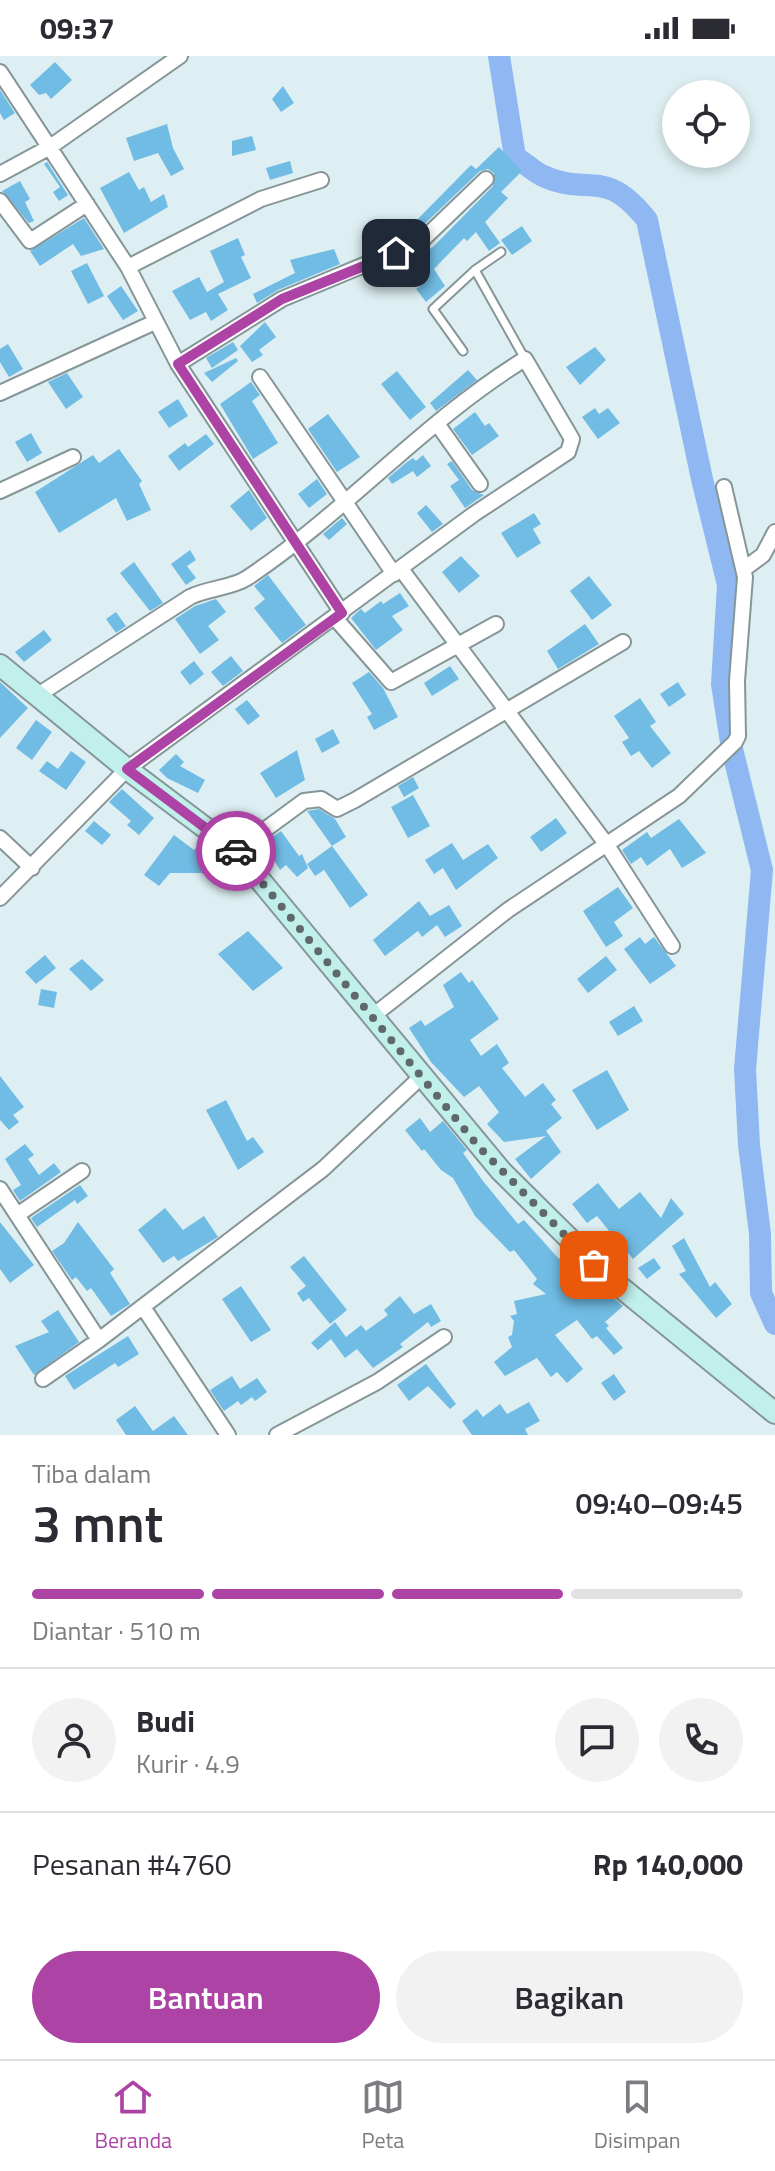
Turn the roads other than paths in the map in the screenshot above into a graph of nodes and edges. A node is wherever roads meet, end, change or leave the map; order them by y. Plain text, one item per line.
1 (180, 56) edge
2 (0, 72) edge
3 (50, 147) junction
4 (0, 174) edge
5 (486, 179) dead end
6 (321, 180) dead end
7 (0, 201) edge
8 (87, 204) junction
9 (501, 252) dead end
10 (128, 267) junction
11 (475, 270) junction
12 (155, 322) junction
13 (463, 351) dead end
14 (525, 359) junction
15 (178, 364) junction
16 (260, 377) dead end
17 (0, 393) edge
18 (438, 425) junction
19 (73, 457) dead end
20 (480, 484) dead end
21 (724, 487) dead end
22 (0, 491) edge
23 (346, 504) junction
24 (775, 532) edge
25 (295, 542) junction
26 (744, 569) junction
27 (397, 572) junction
28 (338, 616) junction
29 (496, 624) dead end
30 (623, 642) dead end
31 (458, 645) junction
32 (0, 665) edge
33 (38, 695) junction
34 (505, 710) junction
35 (127, 769) junction
36 (0, 838) edge
37 (607, 845) junction
38 (236, 851) junction
39 (32, 868) junction
40 (0, 898) edge
41 (672, 946) dead end
42 (374, 1015) junction
43 (421, 1077) junction
44 (82, 1171) dead end
45 (0, 1189) edge
46 (17, 1215) junction
47 (143, 1307) junction
48 (444, 1337) dead end
49 (99, 1340) junction
50 (43, 1379) dead end
51 (775, 1413) edge
52 (228, 1435) edge
53 (277, 1435) edge

1 - 3 street
2 - 3 street
3 - 4 street
3 - 8 street
5 - 15 street
6 - 10 street
7 - 8 street
8 - 10 street
9 - 11 lane
10 - 12 street
11 - 13 lane
11 - 14 lane
12 - 15 street
12 - 17 street
14 - 18 street
14 - 27 street
15 - 25 street
16 - 23 street
18 - 20 street
18 - 23 street
19 - 22 street
21 - 26 street
23 - 25 street
23 - 27 street
24 - 26 street
25 - 28 street
25 - 33 street
26 - 37 street
27 - 28 street
27 - 31 street
28 - 31 street
28 - 35 street
29 - 31 street
30 - 34 street
31 - 34 street
32 - 33 main road
33 - 35 main road
34 - 37 street
34 - 38 street
35 - 38 main road
35 - 39 street
36 - 39 street
37 - 41 street
37 - 42 street
38 - 42 main road
39 - 40 street
42 - 43 main road
43 - 47 street
43 - 51 main road
44 - 46 street
45 - 46 street
46 - 49 street
47 - 49 street
47 - 52 street
48 - 53 street
49 - 50 street

